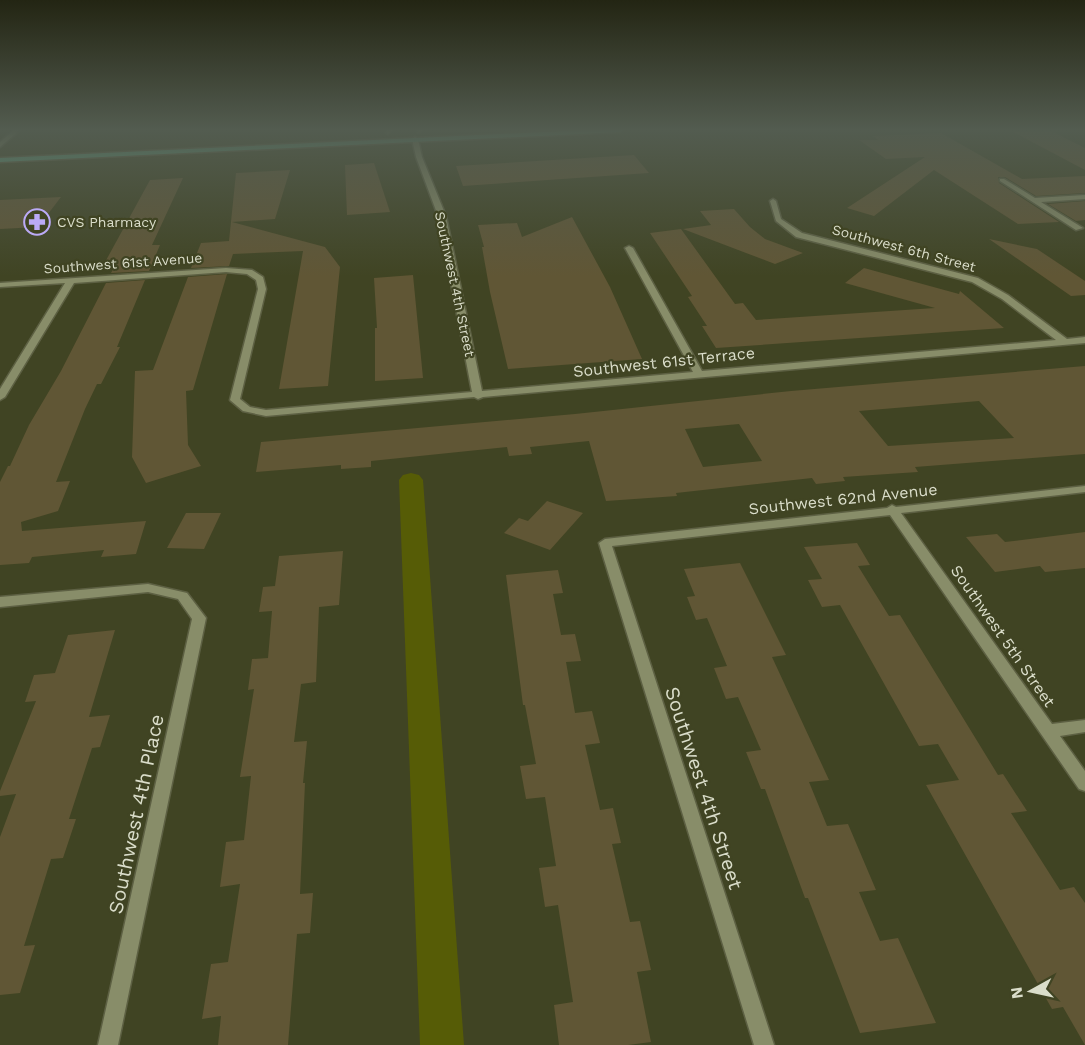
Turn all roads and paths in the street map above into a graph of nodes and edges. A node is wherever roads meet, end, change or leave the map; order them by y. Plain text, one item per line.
1 (427, 179) edge
2 (1002, 180) dead end
3 (1085, 197) edge
4 (1035, 200) junction
5 (773, 201) dead end
6 (1079, 228) dead end
7 (629, 248) dead end
8 (70, 280) junction
9 (0, 285) edge
10 (1085, 340) edge
11 (1065, 342) junction
12 (699, 374) junction
13 (478, 396) junction
14 (0, 398) edge
15 (247, 409) joint
16 (1085, 489) edge
17 (892, 509) junction
18 (605, 543) joint
19 (0, 602) edge
20 (1085, 726) edge
21 (1048, 731) junction
22 (1085, 784) edge
23 (108, 1045) edge
24 (764, 1045) edge

1 - 13 street, Southwest 4th Street
2 - 4 street
3 - 4 street
4 - 6 street
5 - 11 street, Southwest 6th Street
7 - 12 street
8 - 9 street, Southwest 61st Avenue
8 - 14 street
8 - 15 street, Southwest 61st Avenue
10 - 11 street, Southwest 61st Terrace
11 - 12 street, Southwest 61st Terrace
12 - 13 street, Southwest 61st Terrace
13 - 15 street, Southwest 61st Terrace
16 - 17 street, Southwest 62nd Avenue
17 - 18 street, Southwest 62nd Avenue
17 - 21 street, Southwest 5th Street
18 - 24 street, Southwest 4th Street
19 - 23 street, Southwest 4th Place
20 - 21 street
21 - 22 street, Southwest 5th Street

